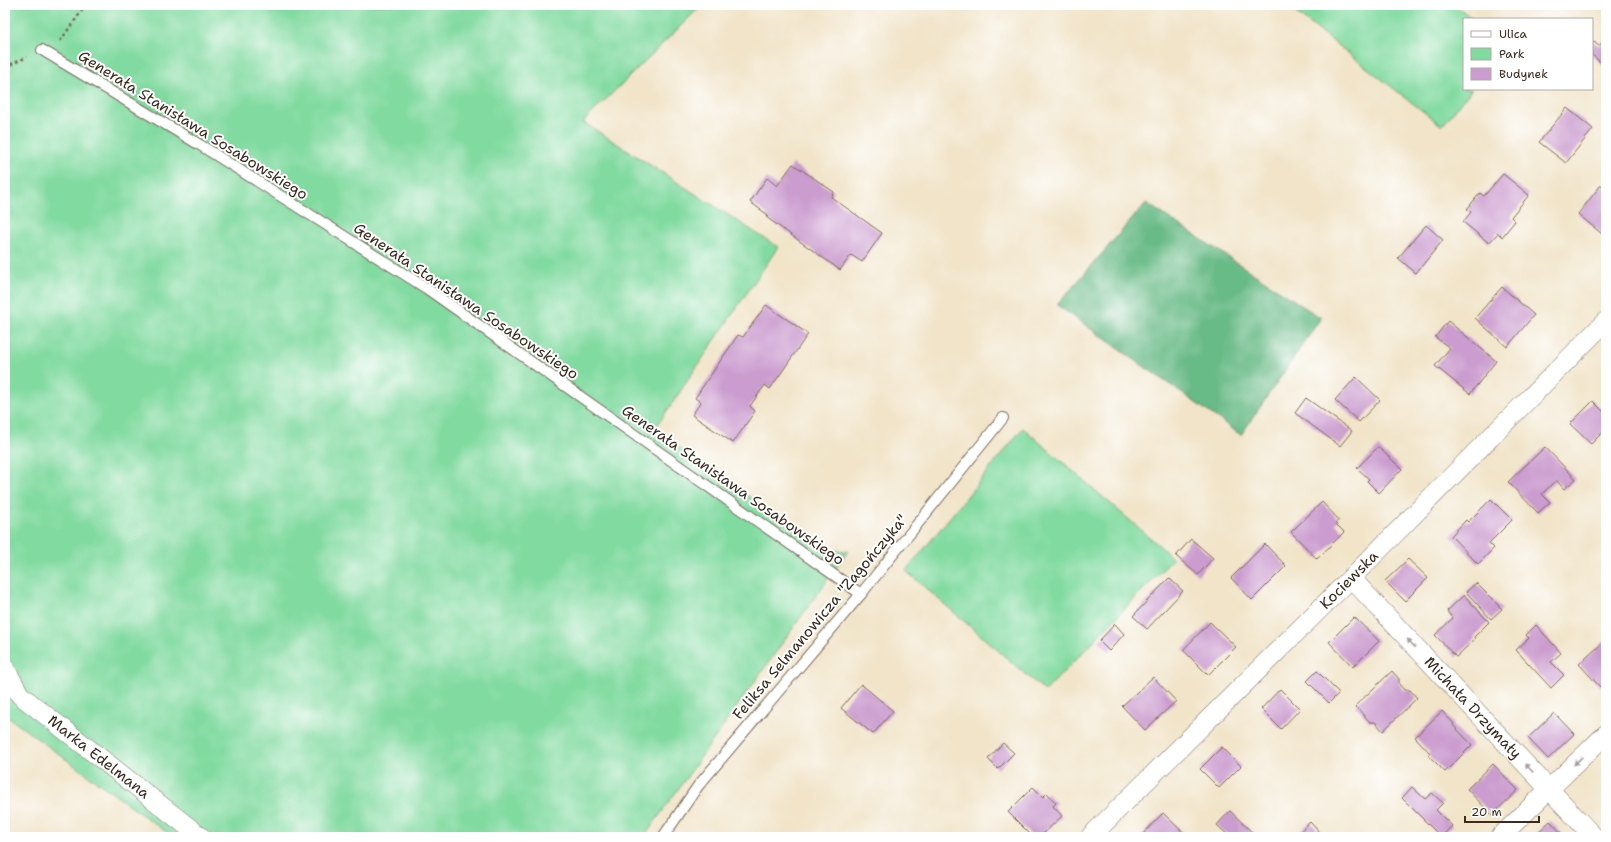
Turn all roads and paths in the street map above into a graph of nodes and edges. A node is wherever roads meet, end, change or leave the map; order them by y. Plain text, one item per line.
1 (42, 50) dead end
2 (1606, 321) edge
3 (1003, 418) dead end
4 (1351, 578) junction
5 (861, 594) junction
6 (5, 668) edge
7 (1606, 734) edge
8 (1549, 789) junction
9 (201, 837) edge
10 (663, 837) edge
11 (1090, 837) edge
12 (1500, 837) edge
13 (1594, 837) edge

1 - 5 lane, Generała Stanisława Sosabowskiego
2 - 4 street, Kociewska
3 - 5 lane, Feliksa Selmanowicza "Zagończyka"
8 -> 4 street, Michała Drzymały
4 - 11 street, Kociewska
5 - 10 lane, Feliksa Selmanowicza "Zagończyka"
6 - 9 street, Marka Edelmana
7 -> 8 street
8 - 12 street
8 - 13 street, Michała Drzymały

